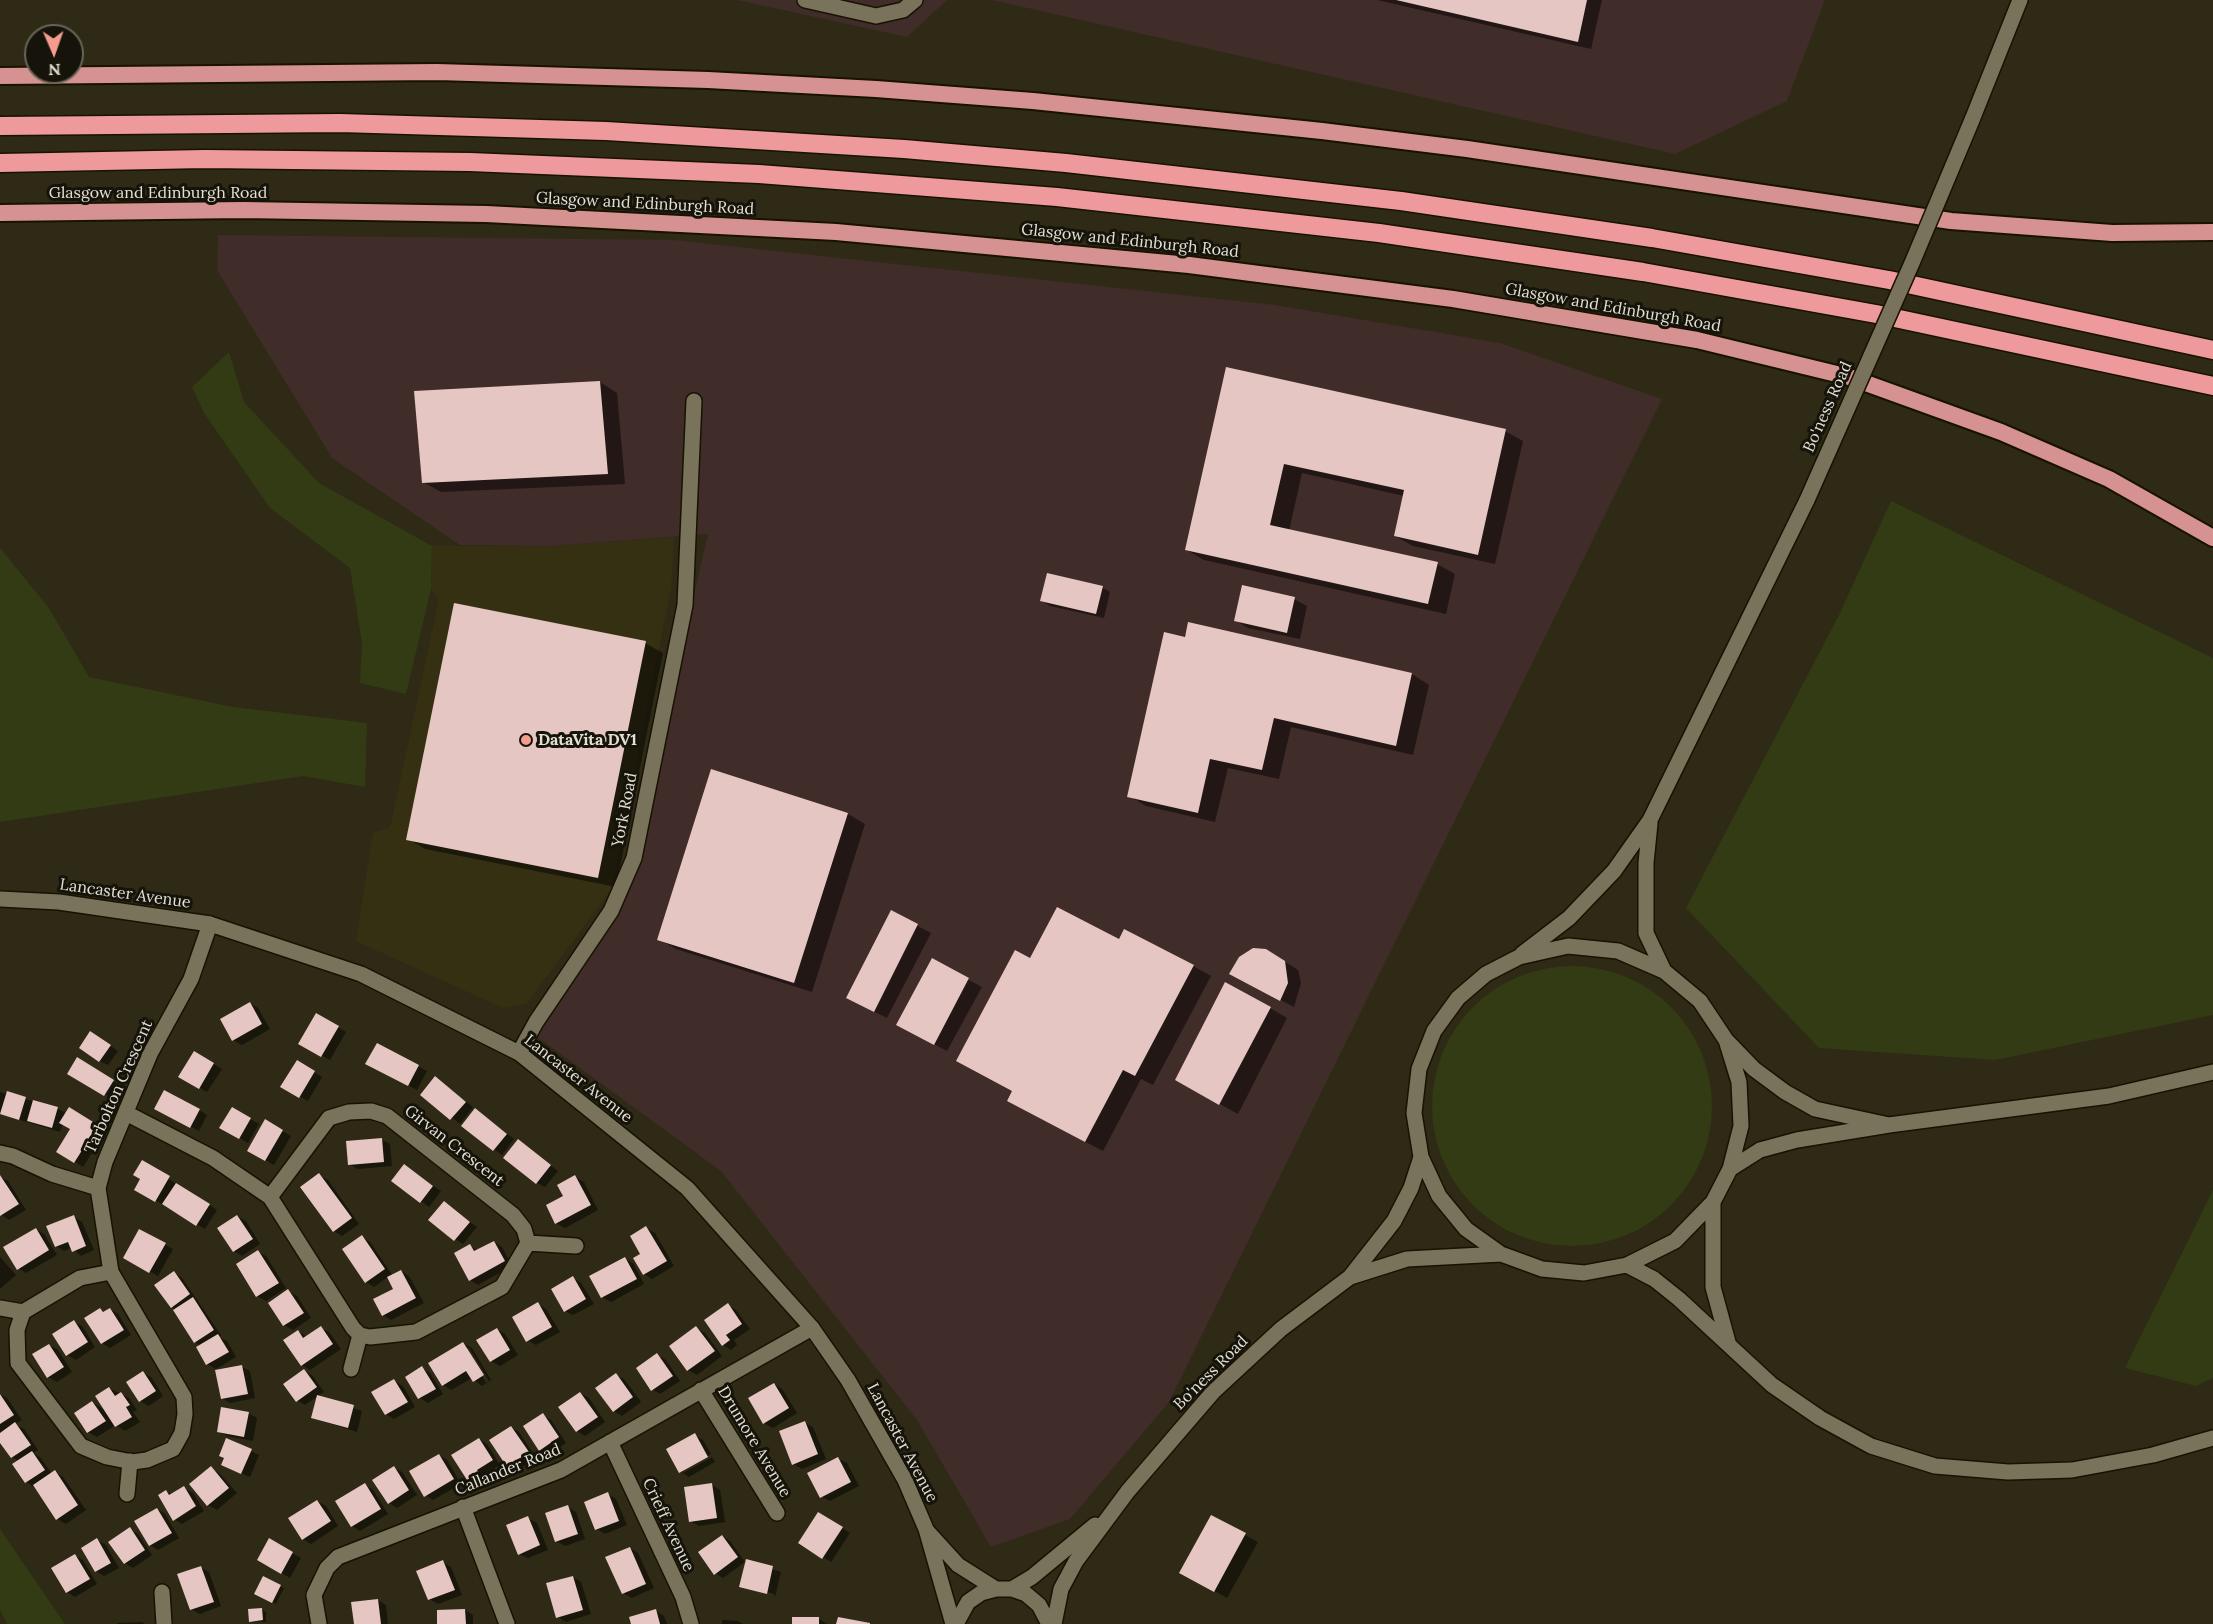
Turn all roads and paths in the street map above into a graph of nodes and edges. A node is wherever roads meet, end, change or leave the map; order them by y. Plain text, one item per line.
1 (805, 0) edge
2 (915, 0) edge
3 (2020, 0) edge
4 (0, 76) edge
5 (0, 126) edge
6 (0, 163) edge
7 (0, 213) edge
8 (2213, 232) edge
9 (2213, 350) edge
10 (2213, 386) edge
11 (694, 401) dead end
12 (2213, 537) edge
13 (1650, 820) junction
14 (0, 899) edge
15 (210, 924) junction
16 (1519, 957) junction
17 (1664, 971) junction
18 (1726, 1040) junction
19 (519, 1053) junction
20 (2213, 1072) edge
21 (126, 1113) junction
22 (1889, 1125) junction
23 (0, 1153) edge
24 (1421, 1156) junction
25 (1730, 1169) junction
26 (98, 1188) junction
27 (270, 1197) junction
28 (1713, 1202) junction
29 (528, 1243) junction
30 (576, 1246) dead end
31 (1501, 1254) junction
32 (1627, 1265) junction
33 (111, 1272) junction
34 (1350, 1277) junction
35 (0, 1308) edge
36 (23, 1312) junction
37 (812, 1328) junction
38 (360, 1335) junction
39 (1728, 1342) junction
40 (351, 1369) dead end
41 (701, 1390) junction
42 (2213, 1438) edge
43 (610, 1442) junction
44 (130, 1461) junction
45 (128, 1494) dead end
46 (463, 1508) junction
47 (1112, 1511) junction
48 (777, 1513) dead end
49 (926, 1529) junction
50 (1004, 1589) junction
51 (162, 1592) dead end
52 (164, 1624) edge
53 (319, 1624) edge
54 (507, 1624) edge
55 (691, 1624) edge
56 (954, 1624) edge
57 (1051, 1624) edge

1 - 2 main road
3 - 13 main road, Bo'ness Road, bridge
4 - 8 highway
5 - 9 highway
6 - 10 highway
7 - 12 highway, Glasgow and Edinburgh Road
11 - 19 main road, York Road
13 - 16 main road, Bo'ness Road
13 - 17 main road, Bo'ness Road
14 - 15 main road, Lancaster Avenue
15 - 19 main road, Lancaster Avenue
15 - 21 main road, Tarbolton Crescent
16 - 17 main road
16 - 24 main road
17 - 18 main road
18 - 22 main road
18 - 25 main road
19 - 37 main road, Lancaster Avenue
20 - 22 main road
21 - 26 main road, Tarbolton Crescent
21 - 27 main road
22 - 25 main road
23 - 26 main road
24 - 31 main road
24 - 34 main road, Bo'ness Road
25 - 28 main road
26 - 33 main road, Tarbolton Crescent
27 - 29 main road, Girvan Crescent
27 - 38 main road
28 - 32 main road
28 - 39 main road
29 - 30 main road
29 - 38 main road
31 - 32 main road
31 - 34 main road, Bo'ness Road
32 - 39 main road
33 - 36 main road
33 - 44 main road, Tarbolton Crescent
34 - 47 main road, Bo'ness Road
35 - 36 main road
36 - 44 main road, Tarbolton Crescent
37 - 41 main road, Callander Road
37 - 49 main road, Lancaster Avenue
38 - 40 main road
39 - 42 main road
41 - 43 main road, Callander Road
41 - 48 main road, Drumore Avenue
43 - 46 main road, Callander Road
43 - 55 main road, Crieff Avenue
44 - 45 main road
46 - 53 main road, Callander Road
46 - 54 main road
47 - 50 main road, Bo'ness Road
47 - 57 main road, Bo'ness Road
49 - 50 main road, Lancaster Avenue
49 - 56 main road, Lancaster Avenue
50 - 56 main road, Bo'ness Road
50 - 57 main road, Lancaster Avenue
51 - 52 main road

